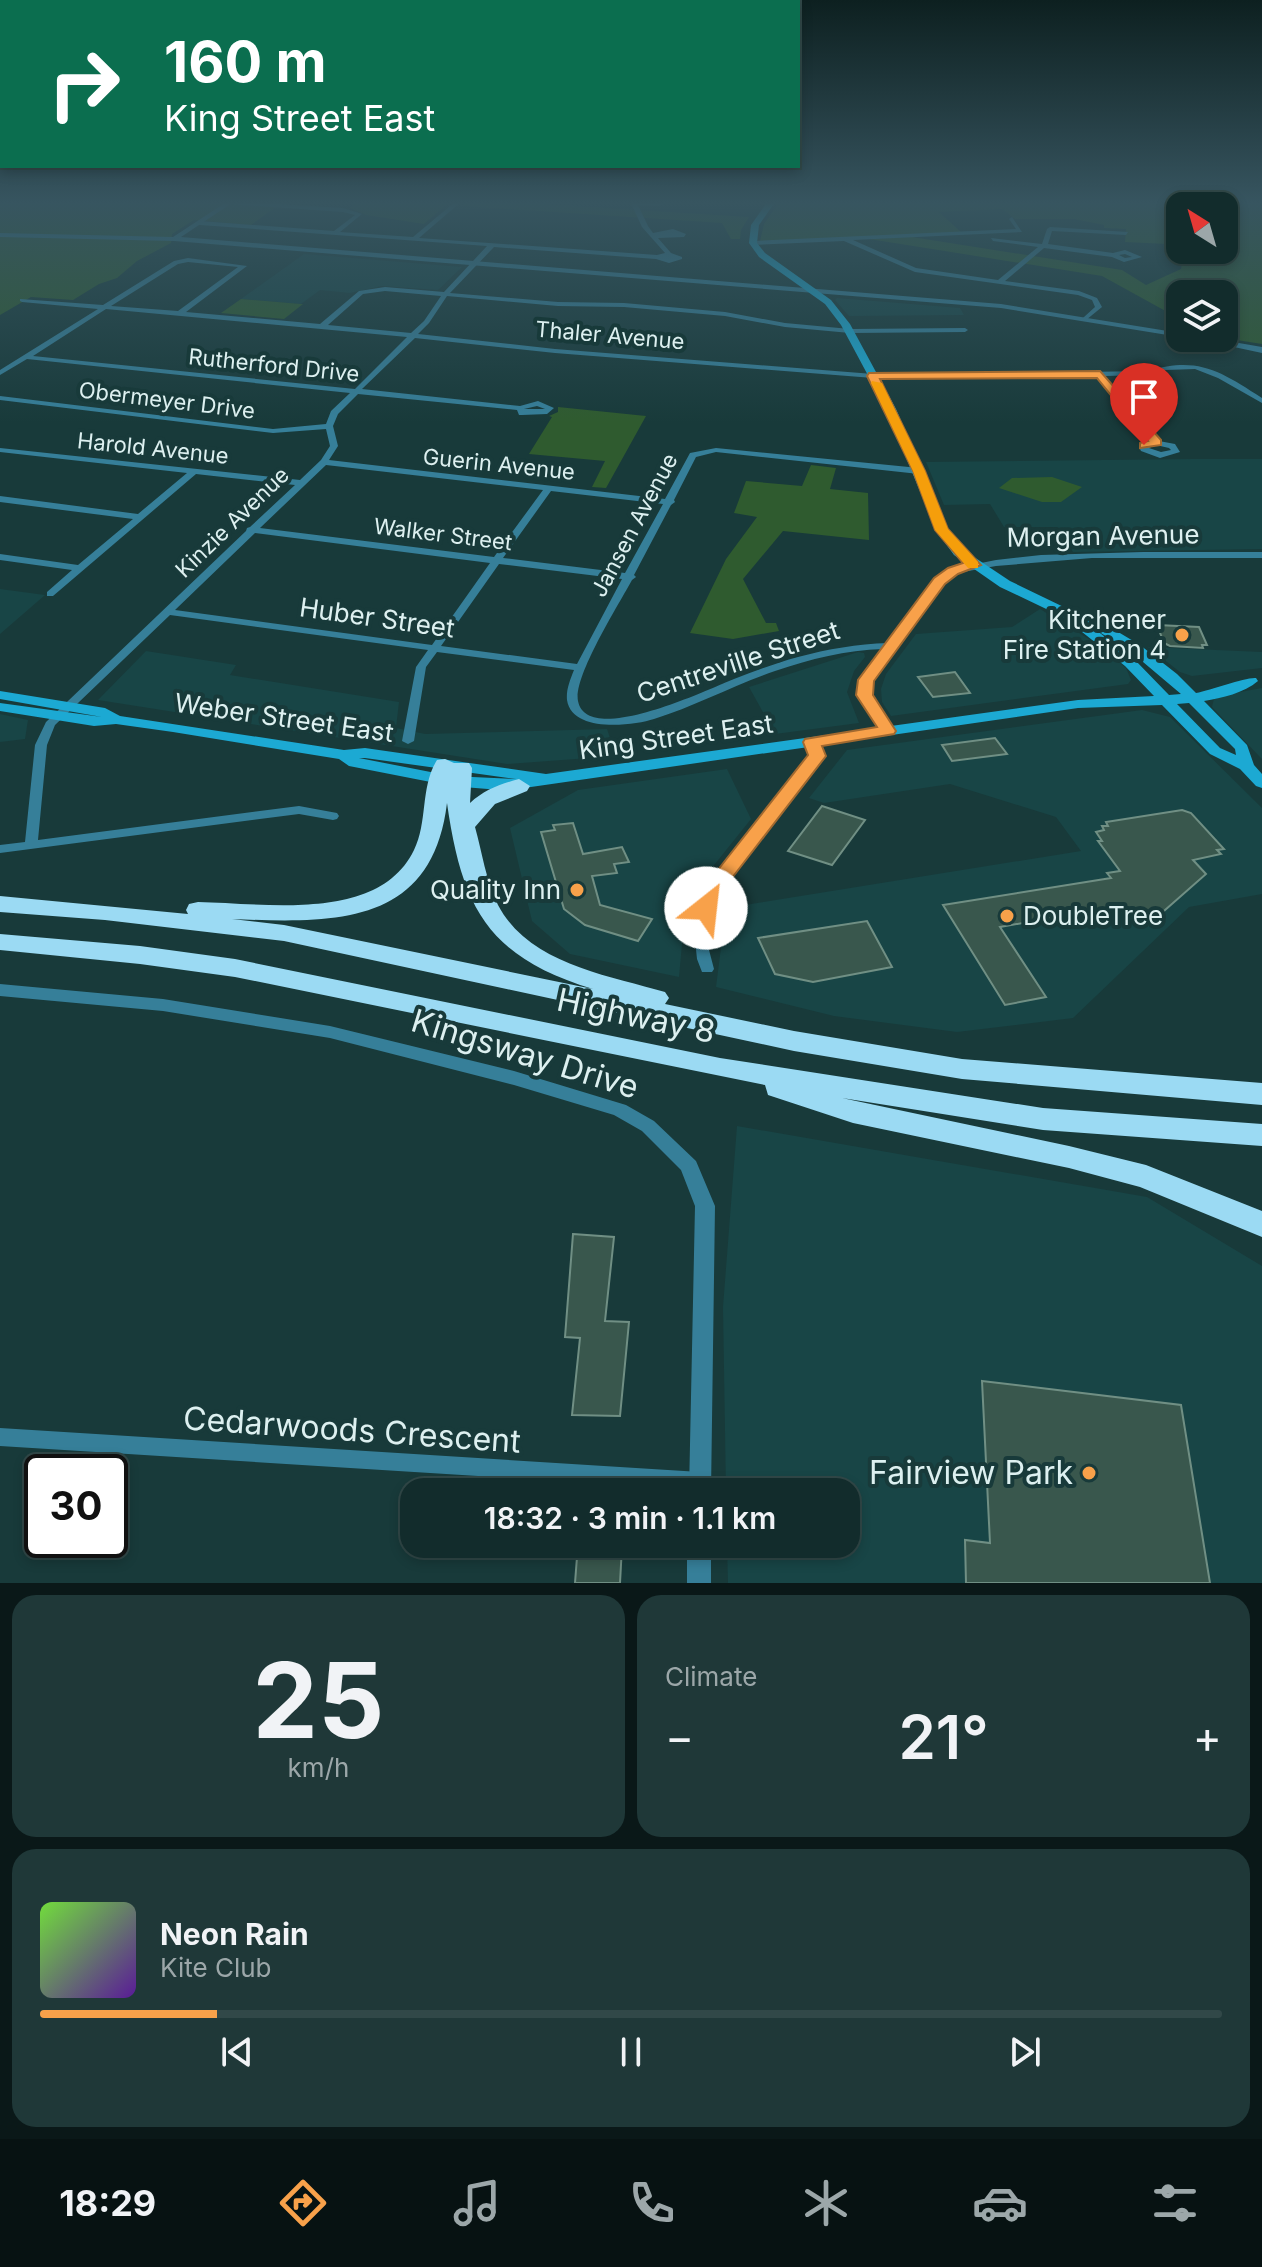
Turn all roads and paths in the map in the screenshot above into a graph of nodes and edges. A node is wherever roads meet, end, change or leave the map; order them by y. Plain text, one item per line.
1 (156, 275) edge
2 (232, 275) edge
3 (463, 275) edge
4 (606, 275) edge
5 (789, 275) edge
6 (949, 275) edge
7 (1008, 275) edge
8 (999, 282) junction
9 (813, 292) junction
10 (445, 294) junction
11 (22, 300) dead end
12 (108, 306) junction
13 (180, 313) junction
14 (1086, 318) junction
15 (322, 326) junction
16 (965, 330) dead end
17 (850, 331) junction
18 (1166, 332) edge
19 (414, 335) junction
20 (1238, 346) edge
21 (1262, 350) edge
22 (25, 357) junction
23 (0, 373) edge
24 (1100, 374) junction
25 (873, 376) junction
26 (358, 391) junction
27 (0, 398) edge
28 (1262, 401) edge
29 (520, 408) dead end
30 (329, 426) junction
31 (1156, 443) dead end
32 (0, 450) edge
33 (324, 462) junction
34 (194, 471) junction
35 (919, 471) junction
36 (301, 483) junction
37 (549, 487) junction
38 (0, 499) edge
39 (671, 502) junction
40 (141, 517) junction
41 (250, 530) junction
42 (1262, 555) edge
43 (0, 557) edge
44 (496, 560) junction
45 (974, 565) junction
46 (79, 568) junction
47 (631, 577) junction
48 (50, 594) dead end
49 (169, 612) junction
50 (1068, 614) junction
51 (891, 646) junction
52 (434, 648) junction
53 (580, 668) junction
54 (1257, 680) edge
55 (1186, 691) junction
56 (1161, 694) junction
57 (0, 695) edge
58 (0, 707) edge
59 (62, 711) junction
60 (597, 721) joint
61 (888, 731) junction
62 (408, 741) dead end
63 (812, 742) junction
64 (344, 755) joint
65 (1246, 766) junction
66 (451, 773) junction
67 (547, 779) junction
68 (1262, 783) edge
69 (519, 786) junction
70 (333, 816) dead end
71 (464, 826) junction
72 (31, 845) junction
73 (0, 849) edge
74 (0, 904) edge
75 (105, 912) junction
76 (0, 942) edge
77 (707, 969) dead end
78 (0, 990) edge
79 (720, 1025) junction
80 (720, 1068) junction
81 (1262, 1094) edge
82 (1262, 1135) edge
83 (1262, 1224) edge
84 (0, 1437) edge
85 (574, 1478) edge
86 (700, 1478) edge
87 (699, 1558) edge
88 (699, 1583) edge

1 - 12 street
2 - 13 street
3 - 10 street
4 - 9 street
5 - 9 main road
6 - 8 street
7 - 8 street
8 - 14 street
9 - 14 street
9 - 17 main road
10 - 15 street
10 - 17 street
10 - 19 street
11 - 12 street, Thaler Avenue
12 - 13 street, Thaler Avenue
12 - 22 street
13 - 15 street, Thaler Avenue
14 - 18 street
15 - 19 street, Thaler Avenue
16 - 17 street
17 - 25 main road
19 - 25 street, Thaler Avenue
19 - 26 street
20 - 21 street
22 - 23 street
22 - 26 street, Rutherford Drive
24 - 25 street, Thaler Avenue
24 - 28 street, Thaler Avenue
24 - 31 street
25 - 35 main road
26 - 29 street, Rutherford Drive
26 - 30 street
27 - 30 street, Obermeyer Drive
30 - 33 street, Kinzie Avenue
32 - 34 street, Harold Avenue
33 - 36 street, Kinzie Avenue
33 - 37 street, Guerin Avenue
34 - 36 street, Harold Avenue
34 - 40 street
35 - 39 street, Jansen Avenue
35 - 45 main road
36 - 41 street, Kinzie Avenue
37 - 39 street, Guerin Avenue
37 - 44 street
38 - 40 street
39 - 47 street, Jansen Avenue
40 - 46 street
41 - 44 street, Walker Street
41 - 49 street, Kinzie Avenue
42 - 45 street, Morgan Avenue
43 - 46 street
44 - 47 street, Walker Street
44 - 52 street
45 - 50 main road
45 - 51 street, Morgan Avenue
46 - 48 street
47 - 53 street, Jansen Avenue
49 - 52 street, Huber Street
49 - 59 street, Kinzie Avenue
50 - 55 main road
50 - 56 main road
51 - 60 street, Centreville Street
51 - 61 street, Morgan Avenue
52 - 53 street, Huber Street
52 - 62 street
53 - 60 street, Jansen Avenue
54 - 55 main road, King Street East
55 - 56 main road, King Street East
55 - 65 main road
56 - 61 main road, King Street East
56 - 65 main road
57 - 59 main road, Weber Street East
58 - 59 main road, Weber Street East
59 - 64 main road, Weber Street East
59 - 72 street, Kinzie Avenue
61 - 63 main road, King Street East
63 - 67 main road, King Street East
63 - 77 street
64 - 66 main road, King Street East
65 - 68 main road
66 - 67 main road, King Street East
66 - 69 main road, King Street East
66 - 71 highway
66 - 75 highway
67 - 69 main road, King Street East
69 - 71 highway
70 - 72 street
71 - 79 highway
72 - 73 street
74 - 75 highway, Highway 8
75 - 79 highway, Highway 8
76 - 80 highway, Highway 8
78 - 86 street, Kingsway Drive
79 - 81 highway, Highway 8
80 - 82 highway, Highway 8
80 - 83 highway
84 - 85 street, Cedarwoods Crescent
87 - 88 street

